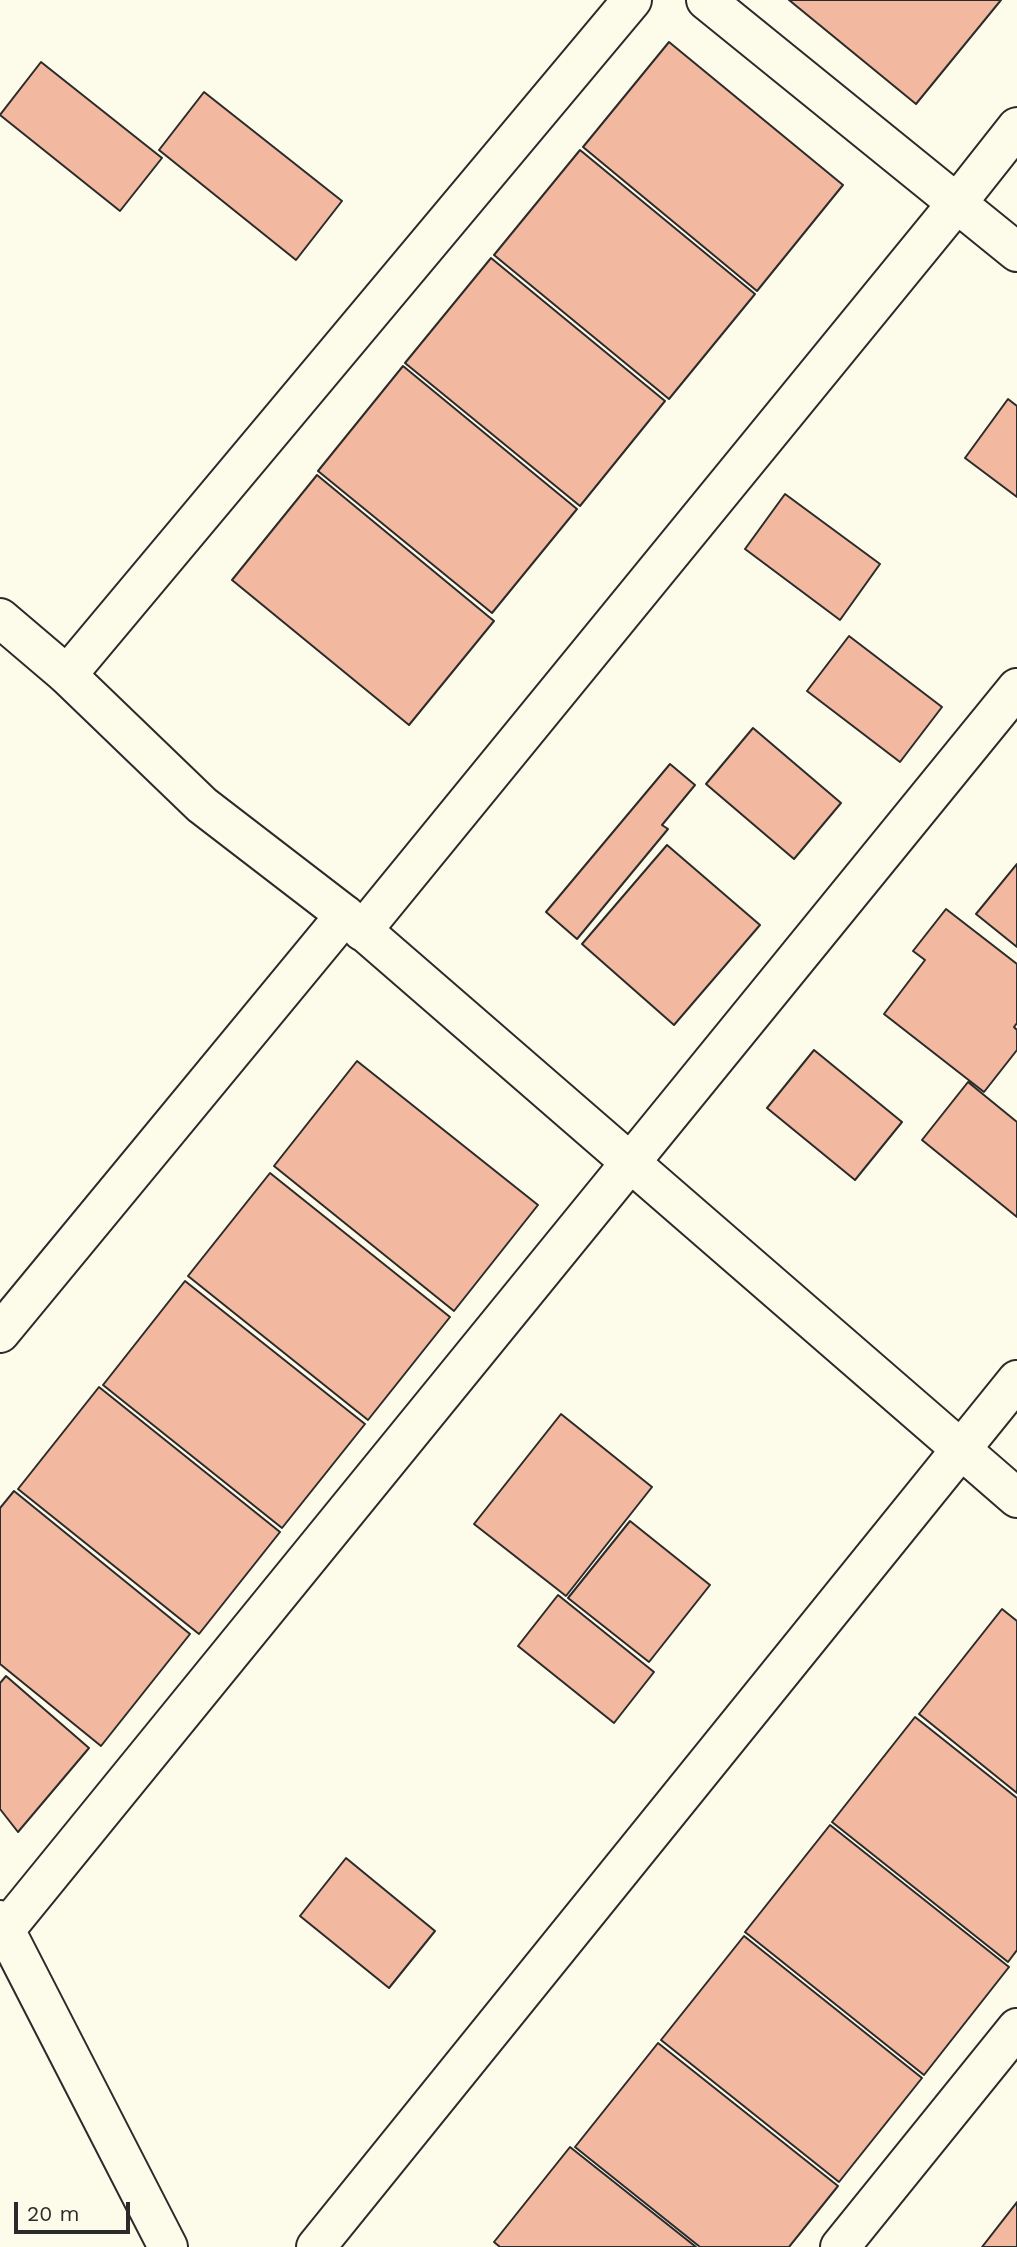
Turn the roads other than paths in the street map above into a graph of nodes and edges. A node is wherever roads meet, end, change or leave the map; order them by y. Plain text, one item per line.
1 (632, 0) edge
2 (706, 0) edge
3 (1017, 127) edge
4 (957, 203) junction
5 (1017, 251) edge
6 (0, 618) edge
7 (67, 675) junction
8 (1017, 688) edge
9 (353, 923) junction
10 (631, 1163) junction
11 (0, 1333) edge
12 (1017, 1380) edge
13 (961, 1451) junction
14 (1017, 1498) edge
15 (3, 1925) edge
16 (1017, 2028) edge
17 (331, 2242) edge
18 (168, 2247) edge
19 (840, 2247) edge

1 - 7 street
2 - 4 street
3 - 4 street
4 - 5 street
4 - 9 street
6 - 7 street
7 - 9 street
8 - 10 street
9 - 10 street
9 - 11 street
10 - 13 street
10 - 15 street
12 - 13 street
13 - 14 street
13 - 17 street
15 - 18 street
16 - 19 street

